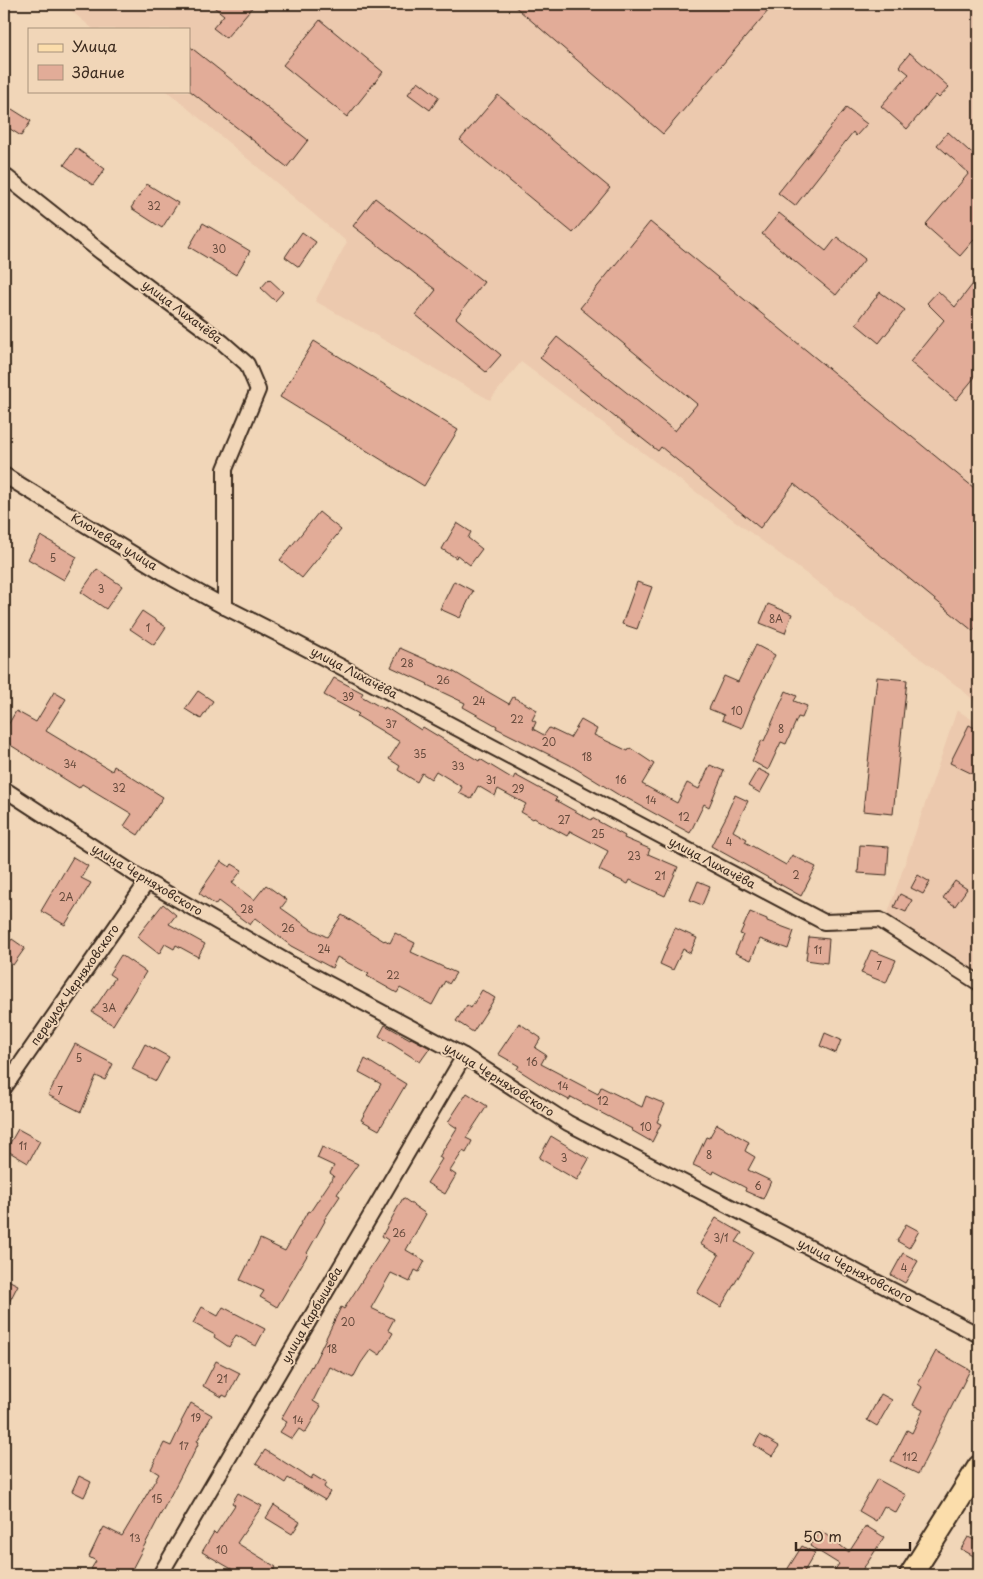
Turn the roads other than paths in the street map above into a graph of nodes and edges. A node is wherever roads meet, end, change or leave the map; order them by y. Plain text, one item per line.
1 (4, 175) edge
2 (4, 475) edge
3 (225, 607) junction
4 (4, 789) edge
5 (147, 882) junction
6 (979, 982) edge
7 (464, 1056) junction
8 (4, 1088) edge
9 (979, 1335) edge
10 (979, 1467) edge
11 (160, 1575) edge
12 (911, 1575) edge

1 - 3 street, улица Лихачёва
2 - 3 street, Ключевая улица
3 - 6 street, улица Лихачёва
4 - 5 street, улица Черняховского
5 - 7 street, улица Черняховского
5 - 8 street, переулок Черняховского
7 - 9 street, улица Черняховского
7 - 11 street, улица Карбышева
10 - 12 main road

